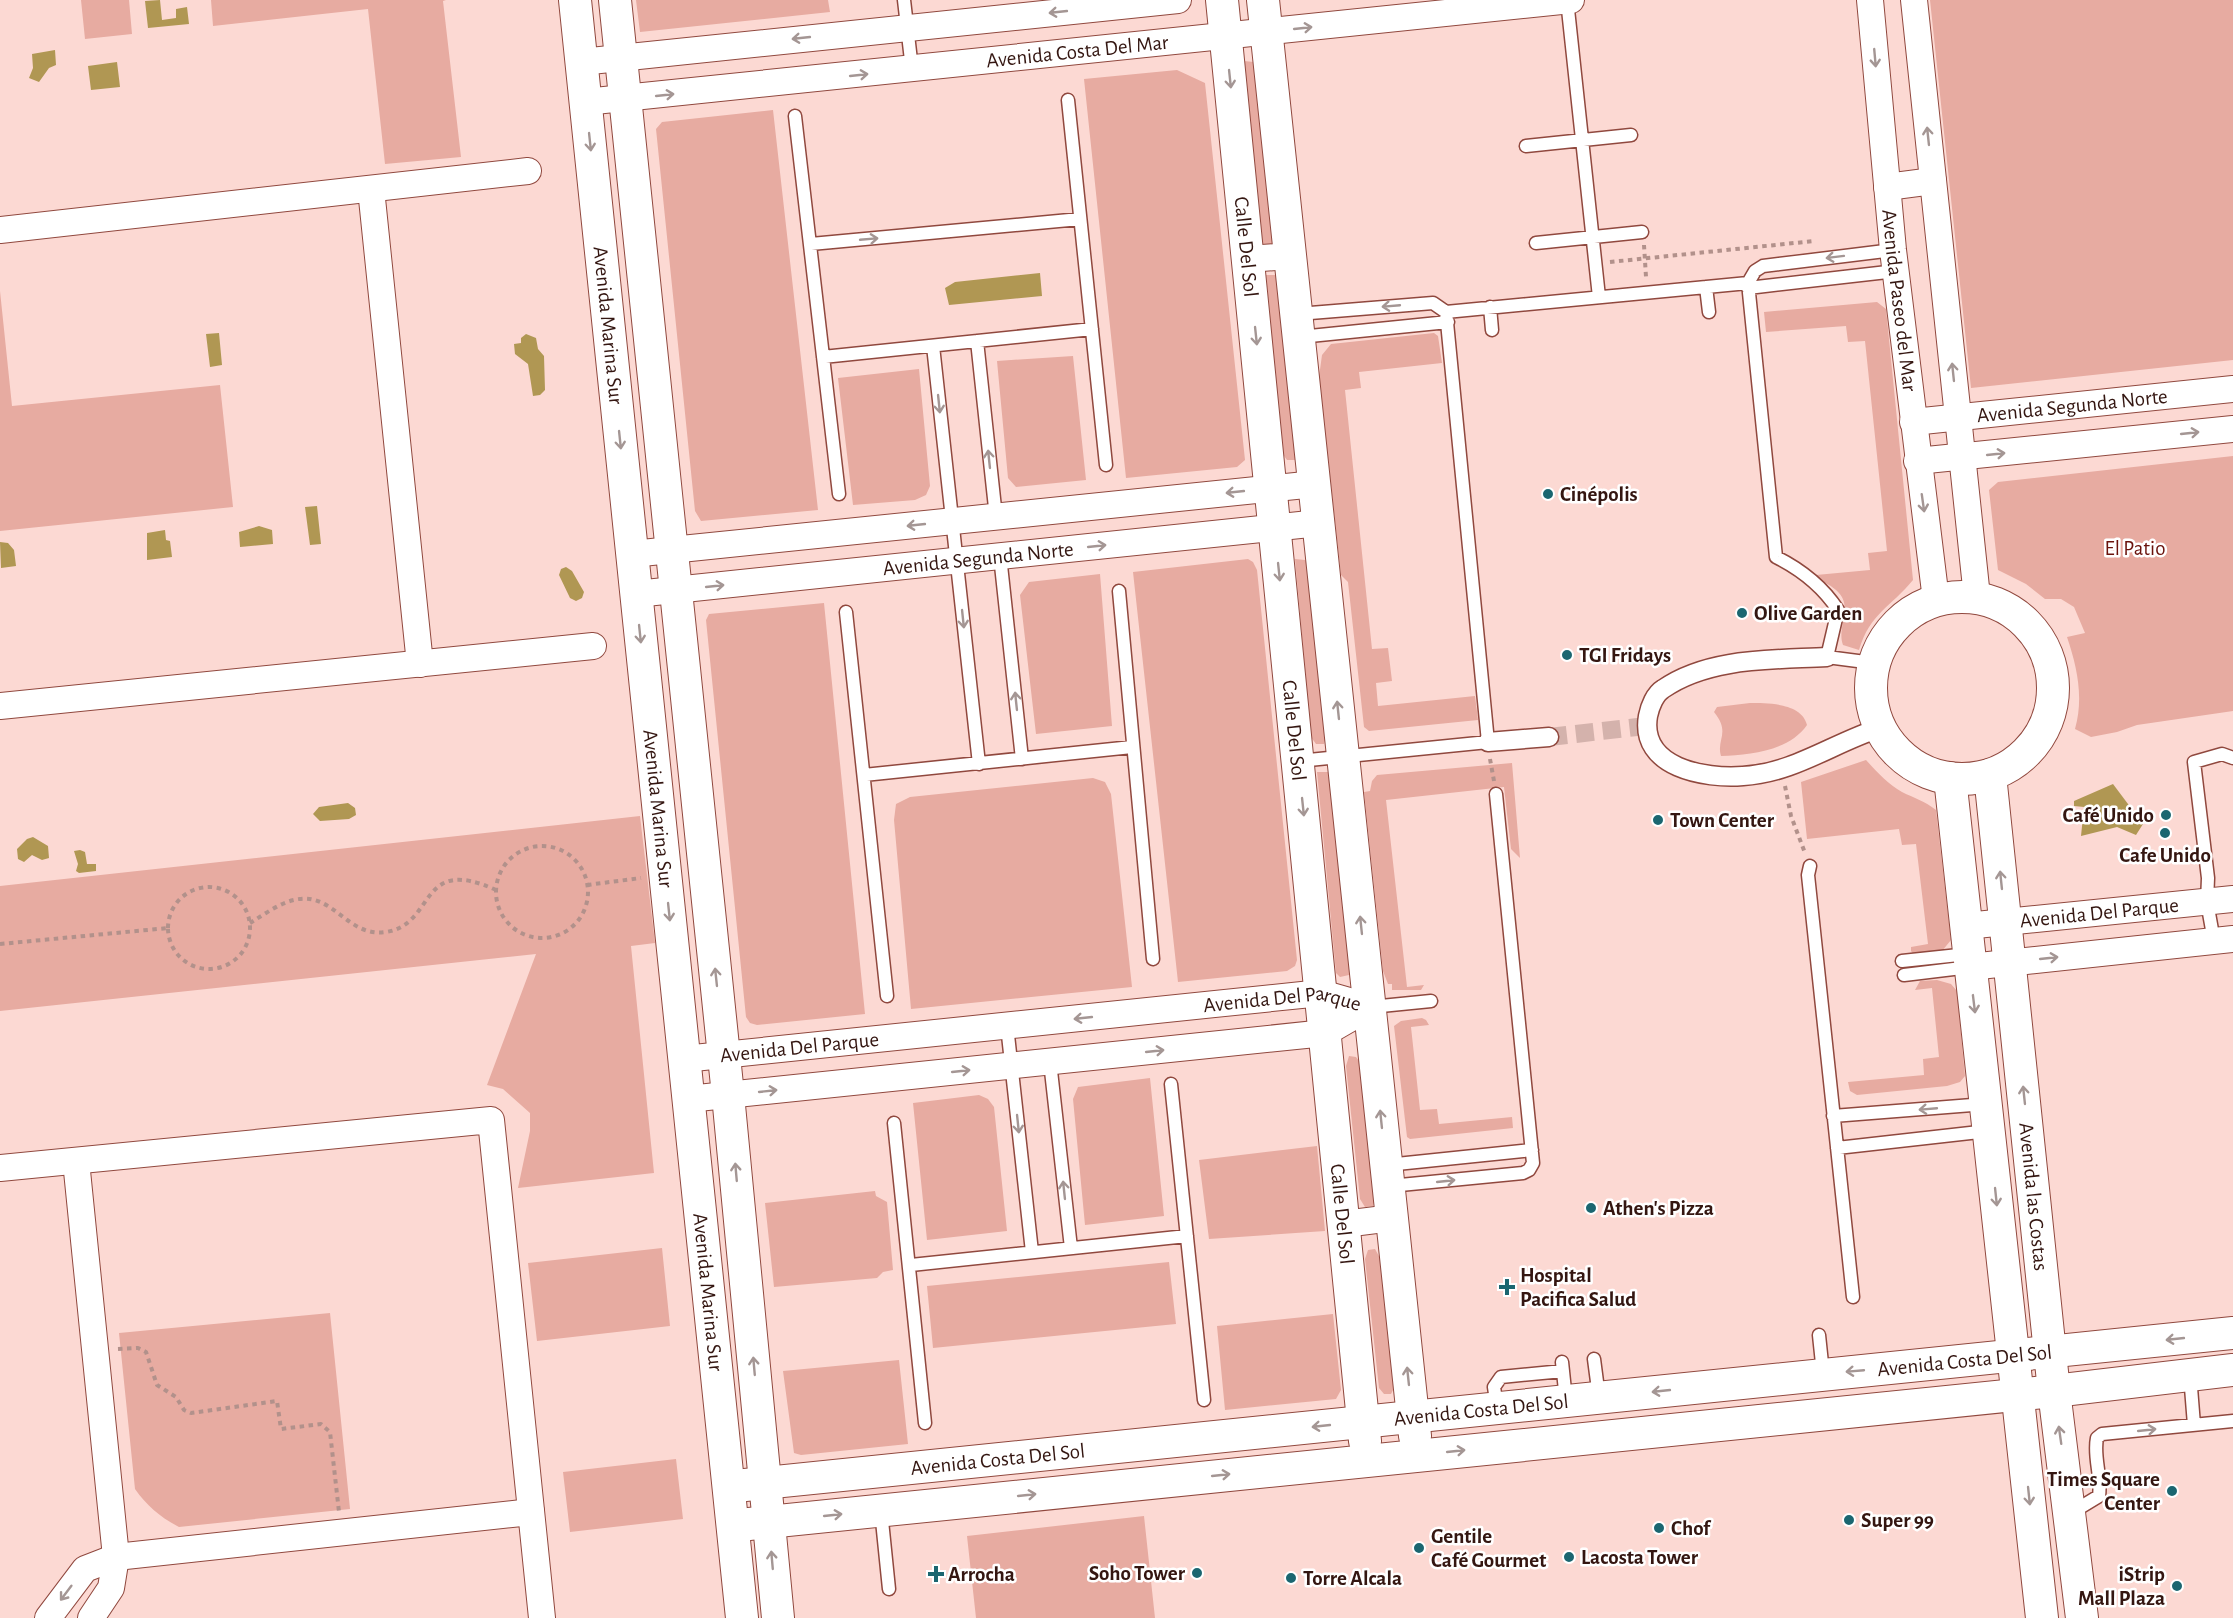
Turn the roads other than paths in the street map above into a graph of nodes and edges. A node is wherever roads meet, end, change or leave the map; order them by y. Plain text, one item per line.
1 (575, 0) edge
2 (615, 0) edge
3 (904, 0) edge
4 (1178, 0) edge
5 (1222, 0) edge
6 (1263, 0) edge
7 (1568, 0) edge
8 (1870, 0) edge
9 (1914, 0) edge
10 (908, 27) junction
11 (1267, 32) junction
12 (1226, 36) junction
13 (621, 57) junction
14 (581, 62) junction
15 (912, 69) junction
16 (626, 99) junction
17 (1068, 100) dead end
18 (585, 102) junction
19 (795, 116) dead end
20 (1631, 135) dead end
21 (1582, 140) junction
22 (1526, 146) dead end
23 (528, 171) dead end
24 (1933, 181) junction
25 (1887, 187) junction
26 (371, 189) junction
27 (1080, 219) junction
28 (0, 230) edge
29 (1642, 232) road end
30 (1593, 237) junction
31 (1536, 243) dead end
32 (811, 244) junction
33 (1290, 256) junction
34 (1248, 259) junction
35 (1895, 261) junction
36 (1748, 286) junction
37 (1706, 287) junction
38 (1599, 297) junction
39 (1490, 307) junction
40 (1709, 312) dead end
41 (1447, 317) junction
42 (1298, 325) junction
43 (1092, 329) junction
44 (1492, 330) dead end
45 (977, 341) junction
46 (933, 346) junction
47 (823, 357) junction
48 (2233, 389) edge
49 (1958, 417) junction
50 (1913, 422) junction
51 (2233, 429) edge
52 (1962, 457) junction
53 (1917, 461) junction
54 (1106, 465) dead end
55 (1315, 484) junction
56 (1271, 488) junction
57 (839, 494) dead end
58 (996, 517) junction
59 (951, 521) junction
60 (1319, 523) junction
61 (1275, 528) junction
62 (672, 550) junction
63 (632, 554) junction
64 (1000, 556) junction
65 (956, 561) junction
66 (676, 590) junction
67 (1119, 591) dead end
68 (636, 594) junction
69 (1977, 597) junction
70 (1936, 600) junction
71 (846, 612) dead end
72 (593, 646) dead end
73 (1827, 657) junction
74 (1874, 663) junction
75 (420, 664) junction
76 (0, 706) edge
77 (1880, 728) junction
78 (1549, 737) tunnel mouth
79 (1488, 742) junction
80 (1132, 747) junction
81 (1343, 757) junction
82 (2233, 758) edge
83 (1022, 759) junction
84 (1298, 761) junction
85 (979, 764) junction
86 (1990, 775) junction
87 (864, 776) junction
88 (1950, 778) junction
89 (1496, 794) road end
90 (1810, 866) road end
91 (2233, 899) edge
92 (2207, 902) junction
93 (2006, 922) junction
94 (2223, 940) edge
95 (1968, 949) junction
96 (1153, 959) dead end
97 (1902, 962) dead end
98 (2010, 962) junction
99 (1904, 975) dead end
100 (1321, 993) junction
101 (886, 996) dead end
102 (1431, 1001) dead end
103 (1370, 1007) junction
104 (1007, 1026) junction
105 (1325, 1033) junction
106 (724, 1054) junction
107 (684, 1059) junction
108 (1050, 1062) junction
109 (1012, 1066) junction
110 (1171, 1084) dead end
111 (728, 1095) junction
112 (688, 1100) junction
113 (1833, 1116) junction
114 (894, 1122) dead end
115 (1988, 1126) junction
116 (2028, 1140) junction
117 (1837, 1148) junction
118 (1532, 1150) junction
119 (76, 1161) junction
120 (0, 1168) edge
121 (1387, 1176) junction
122 (1392, 1218) junction
123 (1344, 1224) junction
124 (1187, 1236) junction
125 (1071, 1248) junction
126 (1032, 1252) junction
127 (911, 1265) junction
128 (1854, 1297) dead end
129 (2233, 1333) edge
130 (1819, 1335) dead end
131 (2050, 1353) junction
132 (2014, 1356) junction
133 (1594, 1359) dead end
134 (2233, 1370) edge
135 (1823, 1374) junction
136 (2190, 1375) junction
137 (2054, 1391) junction
138 (2018, 1395) junction
139 (1599, 1397) junction
140 (1204, 1400) dead end
141 (1413, 1416) junction
142 (2233, 1421) edge
143 (1364, 1422) junction
144 (925, 1423) dead end
145 (2194, 1425) junction
146 (1417, 1455) junction
147 (1367, 1460) junction
148 (946, 1465) junction
149 (765, 1483) junction
150 (729, 1487) junction
151 (951, 1503) junction
152 (881, 1511) junction
153 (531, 1512) junction
154 (2071, 1513) junction
155 (769, 1522) junction
156 (733, 1526) junction
157 (116, 1557) junction
158 (889, 1589) dead end
159 (48, 1618) edge
160 (91, 1618) edge
161 (542, 1618) edge
162 (742, 1618) edge
163 (778, 1618) edge
164 (2042, 1618) edge
165 (2082, 1618) edge

1 - 14 street, Avenida Marina Sur
2 - 13 street, Avenida Marina Sur
3 - 10 lane
4 -> 10 street, Avenida Costa Del Mar
5 - 12 street, Calle Del Sol
6 - 11 street, Calle Del Sol
11 -> 7 street, Avenida Costa Del Mar
7 - 21 lane
8 -> 25 street, Avenida Paseo del Mar
24 -> 9 street
10 -> 13 street, Avenida Costa Del Mar
10 - 15 lane
11 - 12 street, Avenida Costa Del Mar
11 - 33 street, Calle Del Sol
12 - 15 street, Avenida Costa Del Mar
12 -> 34 street, Calle Del Sol
13 - 14 street, Avenida Costa Del Mar
13 - 16 street, Avenida Marina Sur
14 - 18 street, Avenida Marina Sur
16 -> 15 street, Avenida Costa Del Mar
16 - 18 street, Avenida Costa Del Mar
16 - 62 street, Avenida Marina Sur
17 - 27 lane
18 -> 63 street, Avenida Marina Sur
19 - 32 lane
20 - 21 lane
21 - 22 lane
21 - 30 lane
23 - 26 street
24 - 25 street
49 -> 24 street
25 - 35 street, Avenida Paseo del Mar
26 - 28 street
26 - 75 street
32 -> 27 lane
27 - 43 lane
29 - 30 lane
30 - 31 lane
30 - 38 lane
32 - 47 lane
33 - 34 street
33 - 42 street, Calle Del Sol
34 -> 56 street, Calle Del Sol
35 - 36 lane
35 -> 36 lane
35 - 50 street, Avenida Paseo del Mar
36 - 37 lane
36 - 73 lane
37 - 38 lane
37 - 40 lane
38 - 39 lane
39 - 41 lane
39 - 44 lane
41 - 42 lane
41 -> 42 lane
41 - 79 lane
42 - 55 street, Calle Del Sol
43 - 45 lane
43 - 54 lane
45 - 46 lane
58 -> 45 lane
46 - 47 lane
46 -> 59 lane
47 - 57 lane
48 - 49 street, Avenida Segunda Norte
49 - 50 street, Avenida Segunda Norte
49 - 52 street
50 - 53 street, Avenida Paseo del Mar
52 -> 51 street, Avenida Segunda Norte
52 - 53 street, Avenida Segunda Norte
52 - 69 street
53 -> 70 street, Avenida Paseo del Mar
55 - 56 street, Avenida Segunda Norte
55 - 60 street, Calle Del Sol
56 -> 58 street, Avenida Segunda Norte
56 - 61 street, Calle Del Sol
58 - 59 street, Avenida Segunda Norte
59 -> 62 street, Avenida Segunda Norte
59 - 65 lane
60 - 61 street, Avenida Segunda Norte
81 -> 60 street, Calle Del Sol
64 -> 61 street, Avenida Segunda Norte
61 -> 84 street, Calle Del Sol
62 - 63 street, Avenida Segunda Norte
62 - 66 street, Avenida Marina Sur
63 - 68 street, Avenida Marina Sur
64 - 65 street, Avenida Segunda Norte
83 -> 64 lane
66 -> 65 street, Avenida Segunda Norte
65 -> 85 lane
66 - 68 street, Avenida Segunda Norte
106 -> 66 street, Avenida Marina Sur
67 - 80 lane
68 -> 107 street, Avenida Marina Sur
69 - 70 street
69 - 86 street
70 - 74 street
71 - 87 lane
72 - 75 street
73 - 74 lane
73 - 77 street
74 - 77 street
75 - 76 street
77 - 88 street
78 - 79 street
79 - 81 lane
80 - 83 lane
80 - 96 lane
81 - 84 lane
103 -> 81 street, Calle Del Sol
82 - 92 lane
83 - 85 lane
84 -> 100 street, Calle Del Sol
85 - 87 lane
86 - 88 street
93 -> 86 street, Avenida las Costas
87 - 101 lane
88 - 95 street, Avenida las Costas
89 - 118 lane
90 - 113 lane
91 - 92 street, Avenida Del Parque
92 - 93 street, Avenida Del Parque
92 - 94 lane
93 - 95 street, Avenida Del Parque
93 - 98 street, Avenida las Costas
98 -> 94 street, Avenida Del Parque
95 - 97 lane
95 - 98 street, Avenida Del Parque
95 - 99 lane
95 -> 115 street, Avenida las Costas
116 -> 98 street, Avenida las Costas
100 - 103 street, Avenida Del Parque
100 -> 104 street, Avenida Del Parque
100 - 105 street, Calle Del Sol
102 - 103 lane
103 - 105 street, Avenida Del Parque
121 -> 103 street, Calle Del Sol
104 - 106 street, Avenida Del Parque
104 - 109 lane
108 -> 105 street, Avenida Del Parque
105 - 123 street, Calle Del Sol
106 - 107 street, Avenida Del Parque
106 - 111 street, Avenida Marina Sur
107 - 112 street, Avenida Marina Sur
108 - 109 street, Avenida Del Parque
125 -> 108 lane
111 -> 109 street, Avenida Del Parque
109 -> 126 lane
110 - 124 lane
111 - 112 street, Avenida Del Parque
149 -> 111 street, Avenida Marina Sur
112 - 150 street, Avenida Marina Sur
115 -> 113 lane
113 - 117 lane
114 - 127 lane
115 - 116 street
115 - 117 lane
115 -> 132 street, Avenida las Costas
116 - 131 street, Avenida las Costas
117 - 128 lane
118 - 121 lane
121 -> 118 lane
119 - 120 street
119 - 153 street
119 - 157 street
121 - 122 street, Calle Del Sol
122 - 123 street
141 -> 122 street, Calle Del Sol
123 - 143 street, Calle Del Sol
124 - 125 lane
124 - 140 lane
125 - 126 lane
126 - 127 lane
127 - 144 lane
129 -> 131 street, Avenida Costa Del Sol
130 - 135 lane
131 - 132 street, Avenida Costa Del Sol
131 - 137 street, Avenida las Costas
132 -> 135 street, Avenida Costa Del Sol
132 - 138 street, Avenida las Costas
133 - 139 lane
134 - 136 street, Avenida Costa Del Sol
135 -> 139 street, Avenida Costa Del Sol
136 - 137 street, Avenida Costa Del Sol
136 - 145 lane
137 - 138 street, Avenida Costa Del Sol
154 -> 137 street, Avenida las Costas
146 -> 138 street, Avenida Costa Del Sol
138 -> 164 street, Avenida las Costas
139 - 141 street, Avenida Costa Del Sol
141 - 143 street, Avenida Costa Del Sol
141 - 146 street, Calle Del Sol
142 - 145 lane
143 - 147 street, Calle Del Sol
143 -> 148 street, Avenida Costa Del Sol
154 -> 145 lane
146 - 147 street, Avenida Costa Del Sol
151 -> 147 street, Avenida Costa Del Sol
148 - 149 street, Avenida Costa Del Sol
148 - 151 street
149 - 150 street, Avenida Costa Del Sol
149 - 155 street, Avenida Marina Sur
150 - 156 street, Avenida Marina Sur
151 - 152 street, Avenida Costa Del Sol
155 -> 152 street, Avenida Costa Del Sol
152 - 158 lane
153 - 157 street
153 - 161 street
154 - 165 street, Avenida las Costas
155 - 156 street, Avenida Costa Del Sol
163 -> 155 street, Avenida Marina Sur
156 - 162 street, Avenida Marina Sur
157 -> 159 street
157 - 160 street

